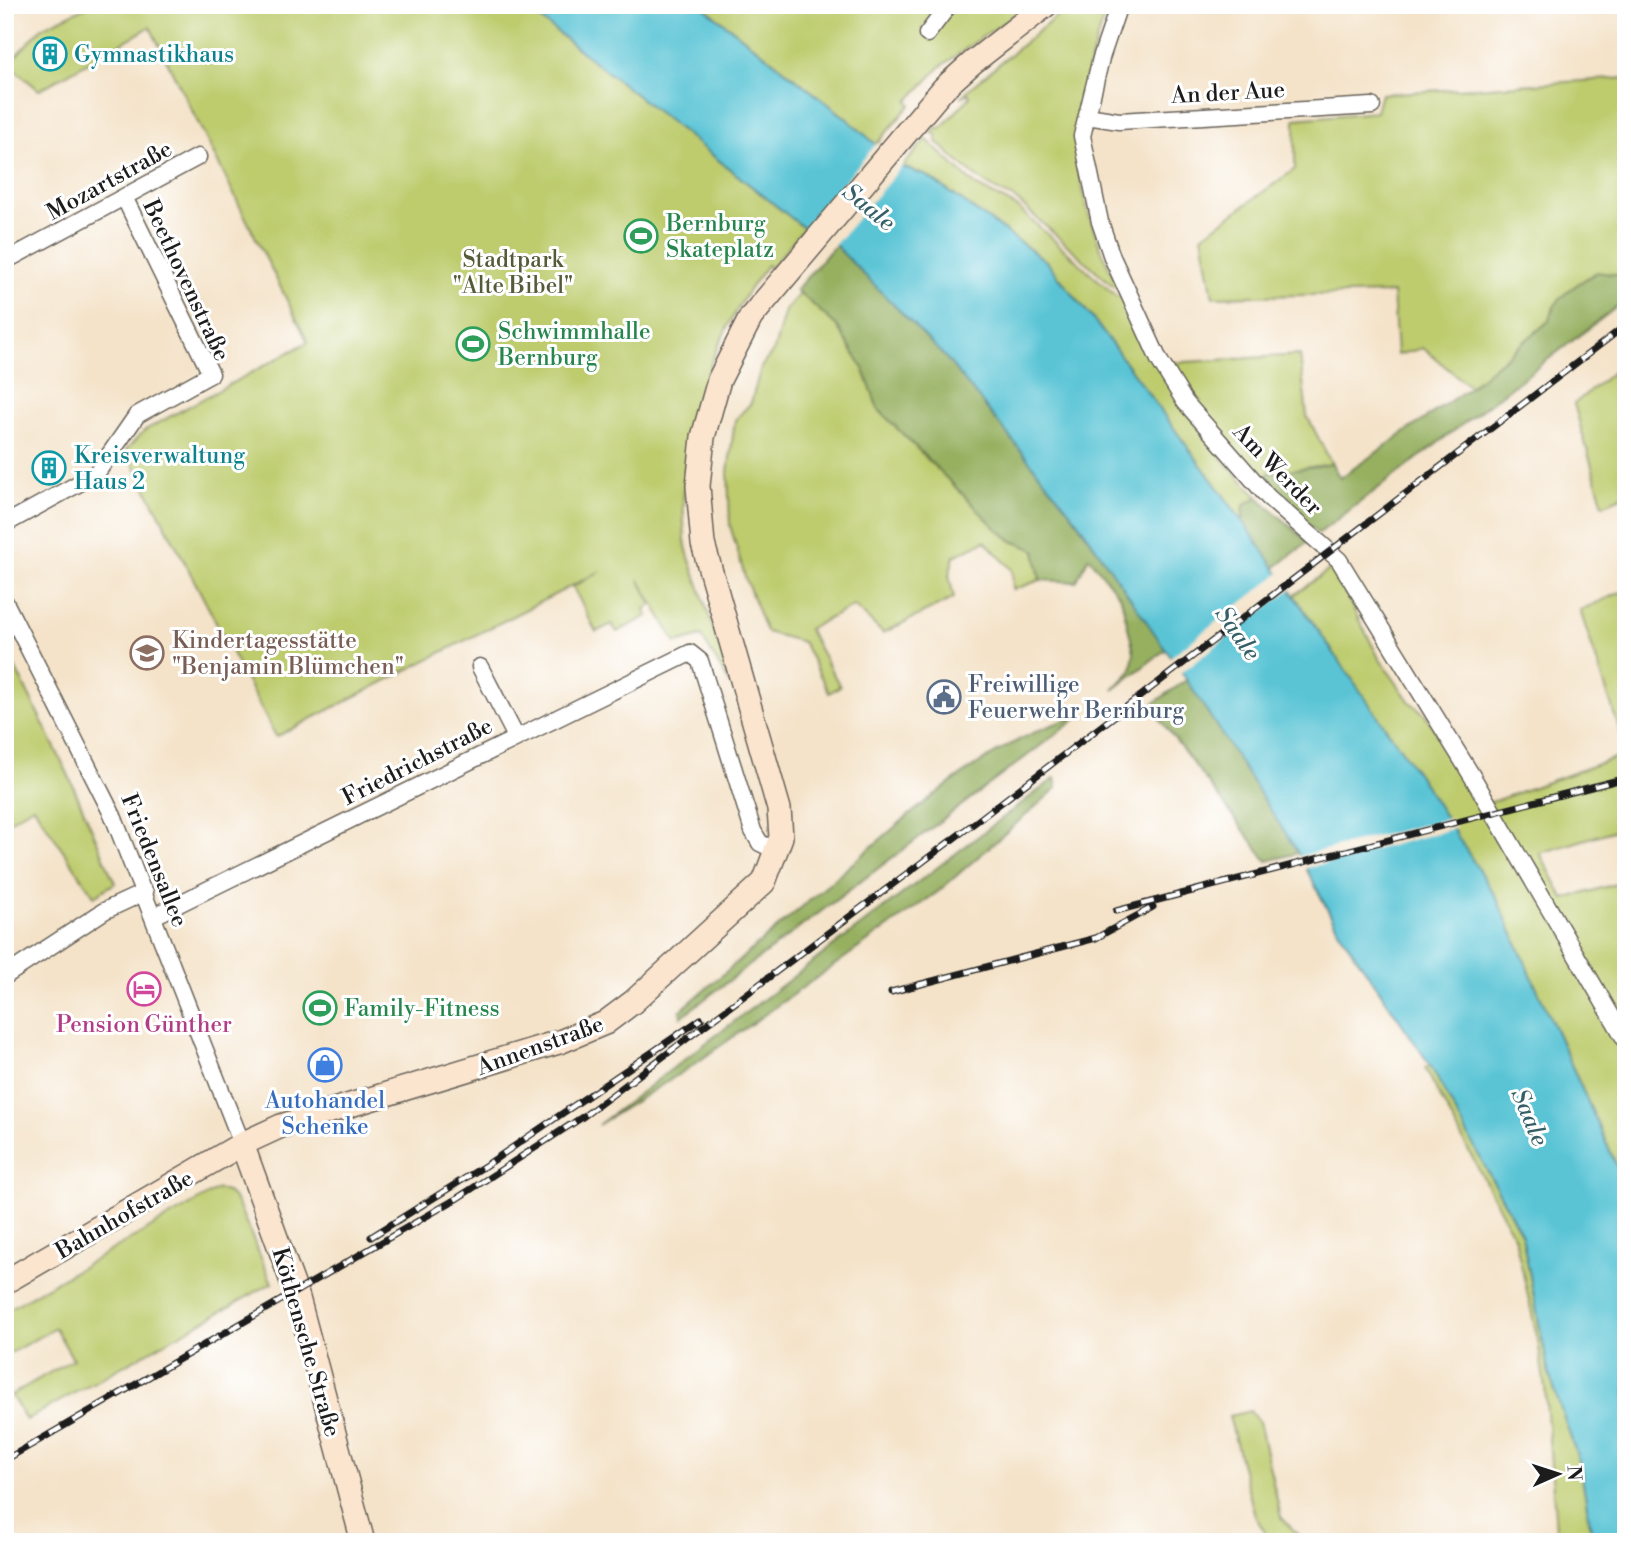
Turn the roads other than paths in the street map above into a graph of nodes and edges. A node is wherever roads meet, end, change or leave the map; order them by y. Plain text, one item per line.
1 (949, 5) edge
2 (1046, 5) edge
3 (1119, 5) edge
4 (927, 34) dead end
5 (1372, 106) dead end
6 (1087, 116) junction
7 (198, 157) dead end
8 (125, 199) junction
9 (5, 261) edge
10 (5, 524) edge
11 (5, 601) edge
12 (480, 667) dead end
13 (516, 737) junction
14 (777, 851) junction
15 (145, 892) junction
16 (154, 916) junction
17 (5, 976) edge
18 (1626, 1041) edge
19 (242, 1144) junction
20 (5, 1282) edge
21 (363, 1542) edge

1 - 4 street
2 - 14 main road, Annenstraße
3 - 6 street, Am Werder
5 - 6 street, An der Aue
6 - 18 street, Am Werder
7 - 8 street, Mozartstraße
8 - 9 street, Mozartstraße
8 - 10 street, Beethovenstraße
11 - 15 street, Friedensallee
12 - 13 street
13 - 14 street, Friedrichstraße
13 - 16 street, Friedrichstraße
14 - 19 main road, Annenstraße
15 - 16 street, Friedensallee
15 - 17 street
16 - 19 street, Friedensallee
19 - 20 main road, Bahnhofstraße
19 - 21 main road, Köthensche Straße

